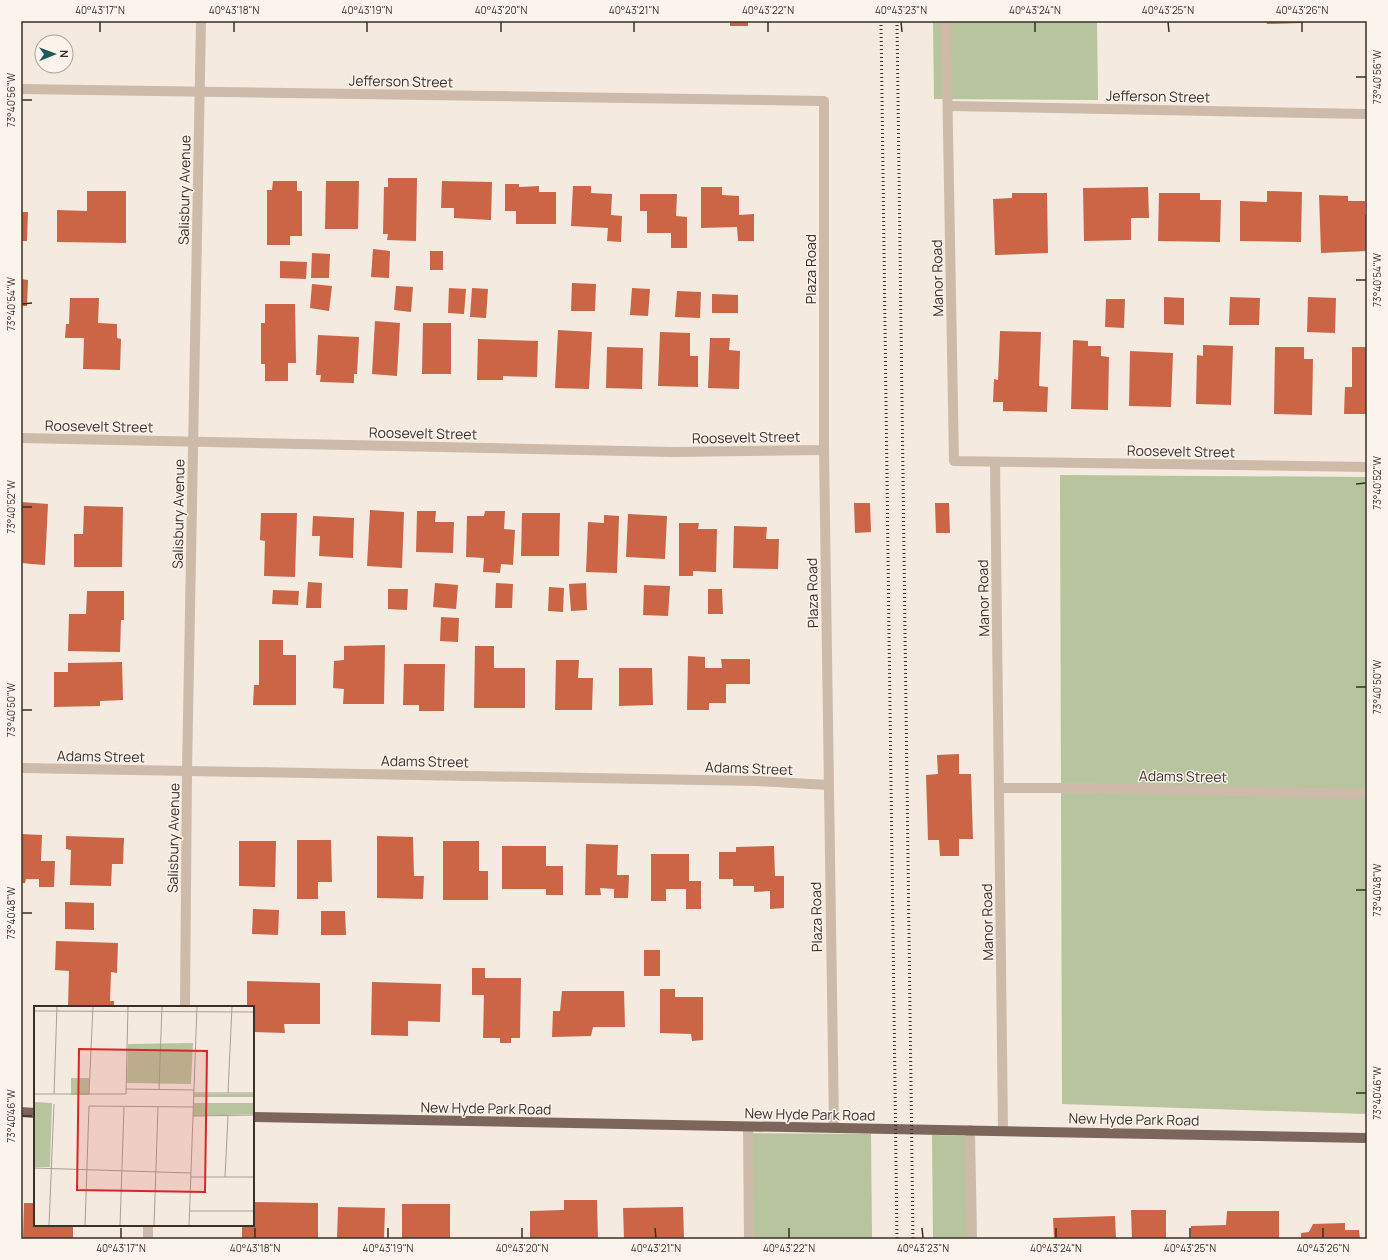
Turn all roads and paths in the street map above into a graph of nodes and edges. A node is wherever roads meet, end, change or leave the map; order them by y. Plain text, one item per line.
1 (201, 21) edge
2 (946, 21) edge
3 (21, 89) edge
4 (200, 92) junction
5 (780, 101) joint
6 (948, 106) junction
7 (1367, 114) edge
8 (21, 438) edge
9 (194, 442) junction
10 (824, 450) junction
11 (995, 462) junction
12 (1367, 467) edge
13 (21, 768) edge
14 (187, 771) junction
15 (828, 785) junction
16 (999, 788) junction
17 (1367, 794) edge
18 (185, 1006) edge
19 (21, 1112) edge
20 (34, 1113) edge
21 (254, 1117) edge
22 (748, 1127) junction
23 (834, 1128) junction
24 (970, 1130) junction
25 (1003, 1130) junction
26 (1367, 1138) edge
27 (148, 1226) edge
28 (148, 1239) edge
29 (749, 1239) edge
30 (972, 1239) edge

1 - 4 street, Salisbury Avenue
2 - 6 street
3 - 4 street, Jefferson Street
4 - 5 street, Jefferson Street
4 - 9 street, Salisbury Avenue
5 - 10 street, Plaza Road
6 - 7 street, Jefferson Street
6 - 11 street, Manor Road
8 - 9 street, Roosevelt Street
9 - 10 street, Roosevelt Street
9 - 14 street, Salisbury Avenue
10 - 15 street, Plaza Road
11 - 12 street, Roosevelt Street
11 - 16 street, Manor Road
13 - 14 street, Adams Street
14 - 15 street, Adams Street
14 - 18 street, Salisbury Avenue
15 - 23 street, Plaza Road
16 - 17 street, Adams Street
16 - 25 street, Manor Road
19 - 20 main road
21 - 22 main road, New Hyde Park Road
22 - 23 main road, New Hyde Park Road
22 - 29 street
23 - 24 main road, New Hyde Park Road
24 - 25 main road, New Hyde Park Road
24 - 30 street
25 - 26 main road, New Hyde Park Road
27 - 28 street

